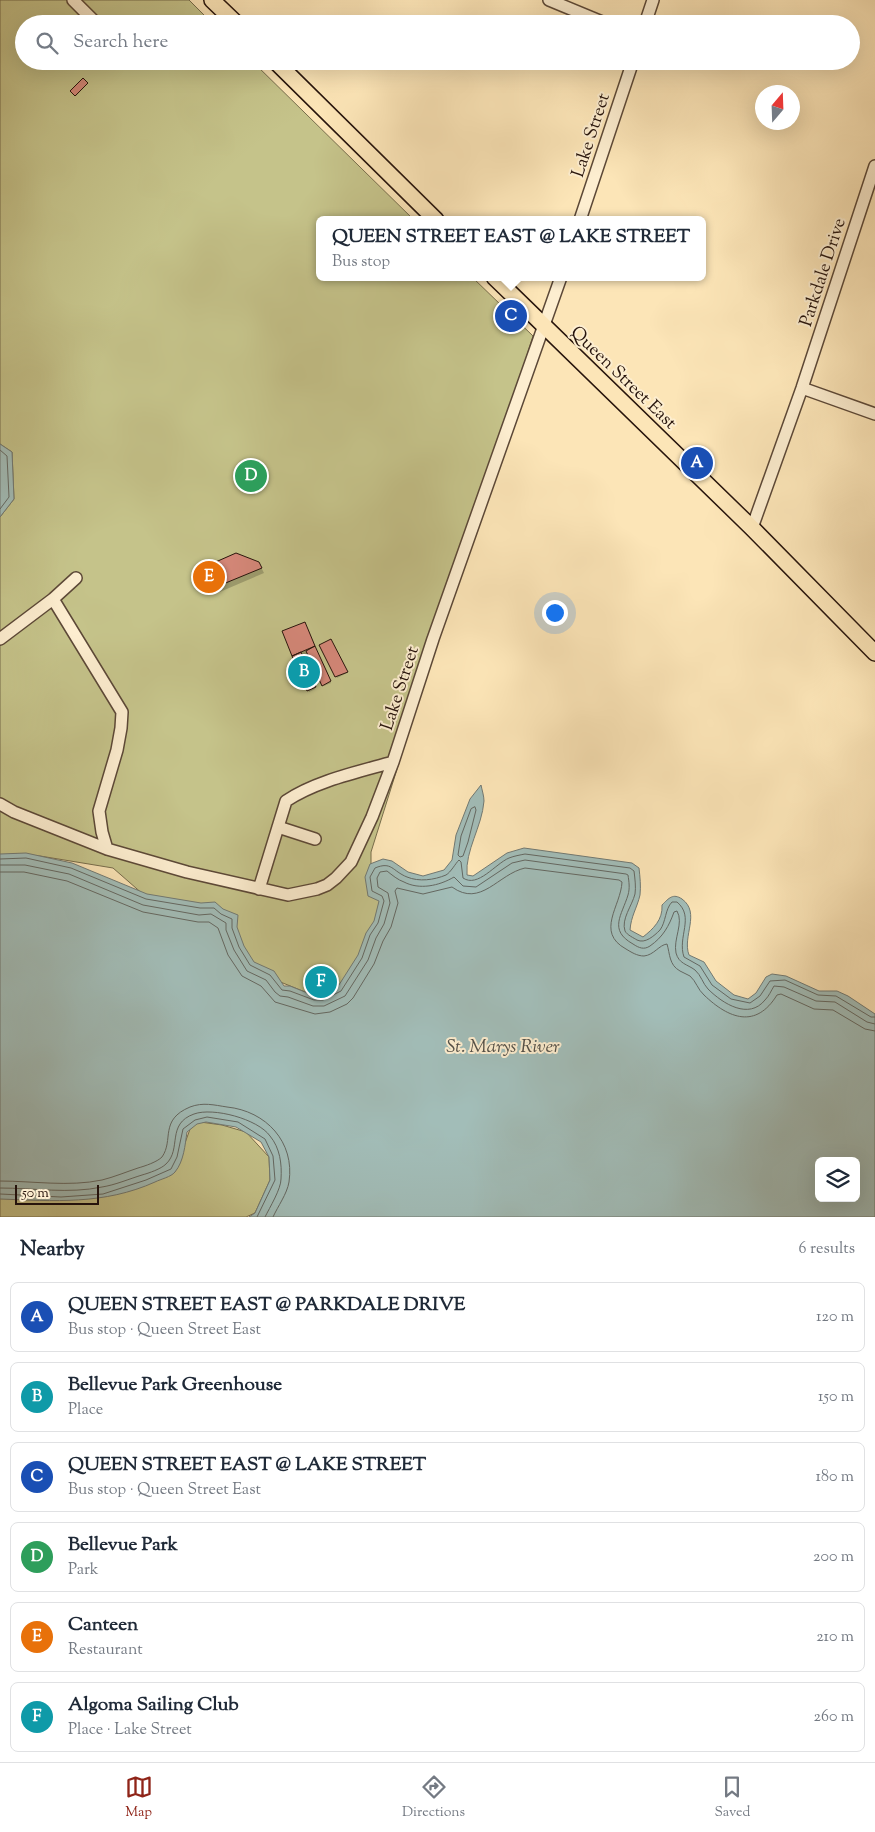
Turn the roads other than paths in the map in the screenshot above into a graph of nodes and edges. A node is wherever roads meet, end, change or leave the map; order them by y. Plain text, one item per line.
1 (73, 0) edge
2 (212, 0) edge
3 (549, 0) edge
4 (653, 0) edge
5 (88, 15) edge
6 (228, 15) edge
7 (586, 15) edge
8 (649, 15) edge
9 (284, 70) edge
10 (630, 70) edge
11 (875, 166) edge
12 (432, 216) edge
13 (581, 216) edge
14 (498, 281) edge
15 (561, 281) edge
16 (546, 326) junction
17 (802, 388) junction
18 (875, 414) edge
19 (752, 528) junction
20 (76, 578) dead end
21 (53, 599) junction
22 (0, 640) edge
23 (875, 653) edge
24 (393, 762) junction
25 (0, 804) edge
26 (278, 827) junction
27 (315, 839) dead end
28 (107, 848) junction
29 (259, 888) junction

1 - 5 street
2 - 6 main road
3 - 7 street
4 - 8 street
9 - 12 main road
10 - 13 street, Lake Street
11 - 17 street, Parkdale Drive
14 - 16 main road, Queen Street East
15 - 16 street, Lake Street
16 - 19 main road, Queen Street East
16 - 24 street, Lake Street
17 - 18 street
17 - 19 street, Parkdale Drive
19 - 23 main road, Queen Street East
20 - 21 street
21 - 22 street
21 - 28 street
24 - 26 street
24 - 29 street, Lake Street
25 - 28 street, Lake Street
26 - 27 street
26 - 29 street
28 - 29 street, Lake Street

